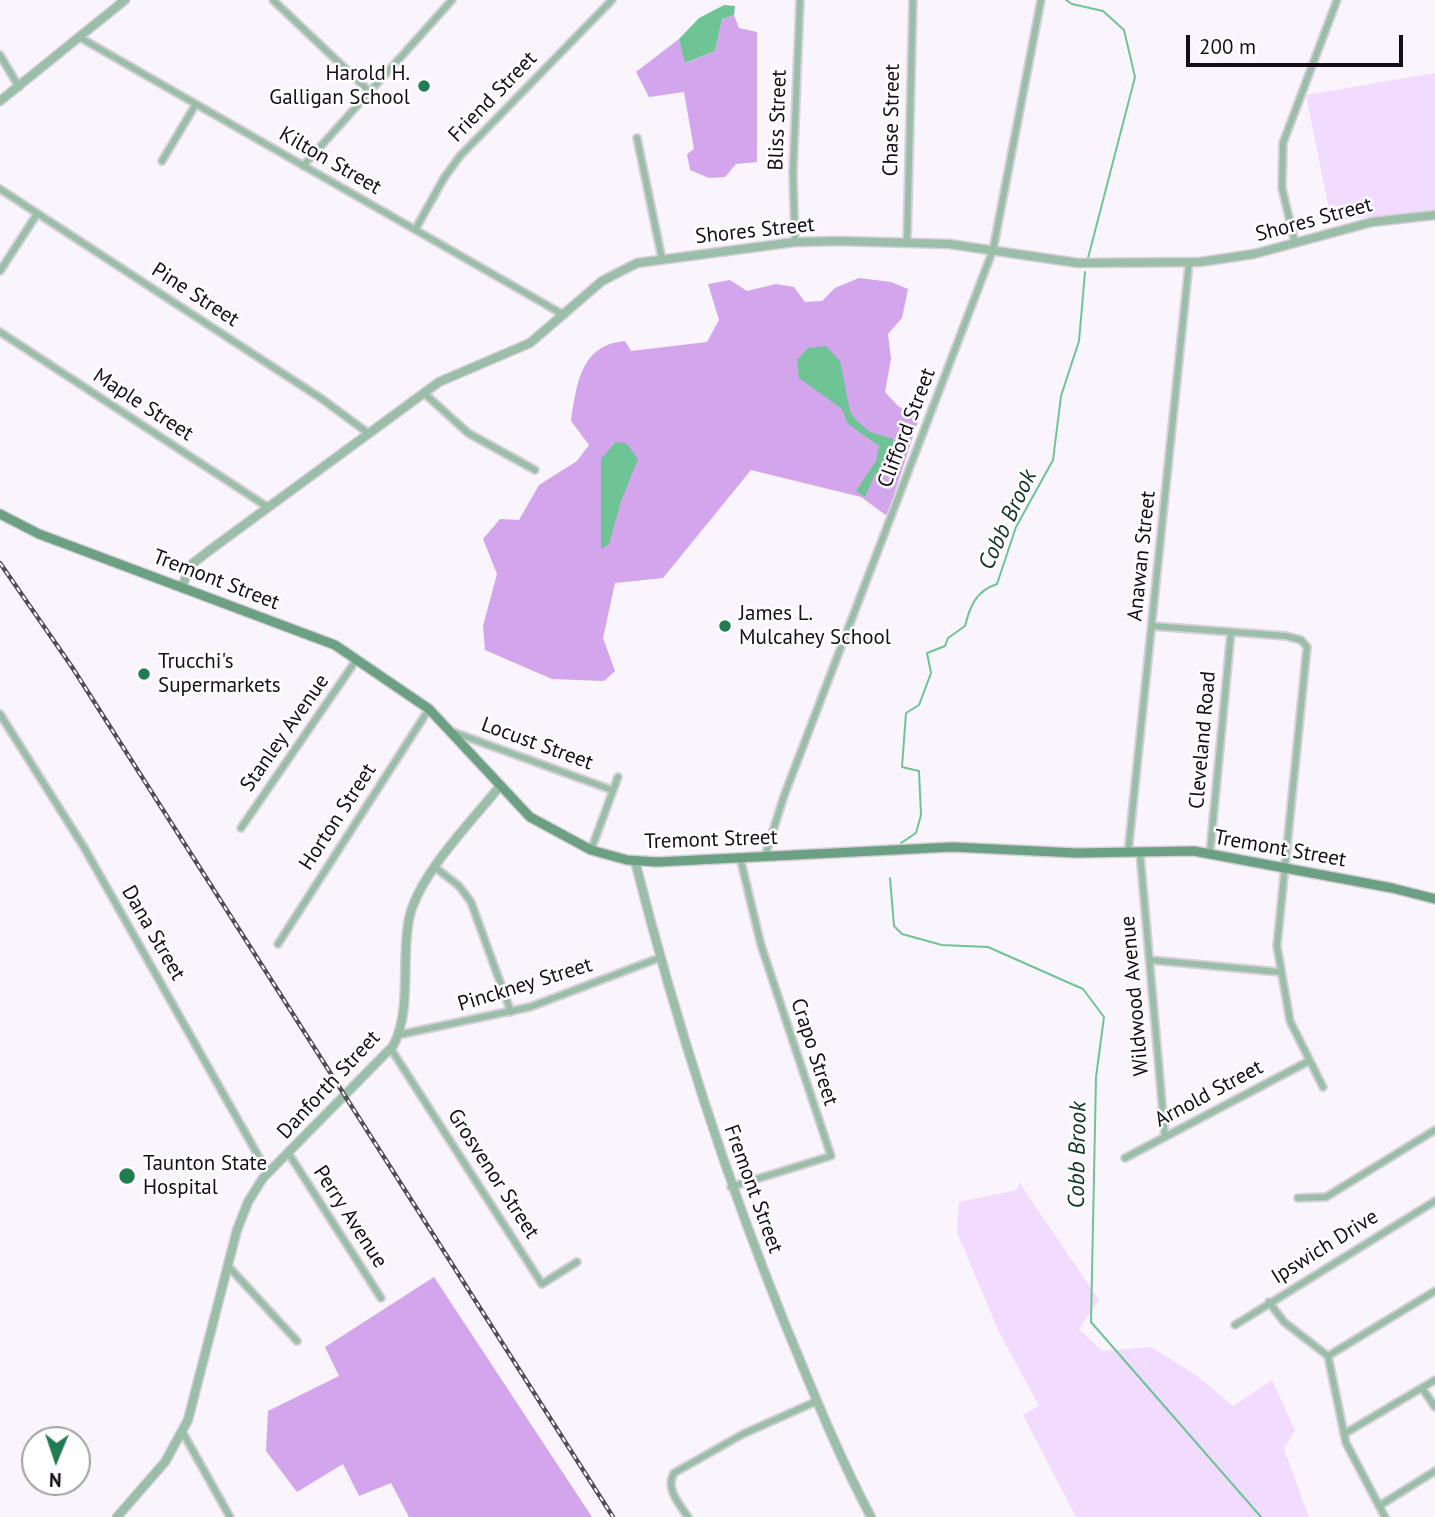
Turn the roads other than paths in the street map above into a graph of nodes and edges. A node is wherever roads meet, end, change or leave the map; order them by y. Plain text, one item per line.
1 (125, 0) edge
2 (273, 0) edge
3 (452, 0) edge
4 (612, 0) edge
5 (800, 0) edge
6 (912, 0) edge
7 (1041, 0) edge
8 (1337, 0) edge
9 (79, 37) junction
10 (0, 55) edge
11 (19, 87) junction
12 (370, 92) junction
13 (0, 101) edge
14 (197, 104) junction
15 (637, 138) dead end
16 (162, 161) dead end
17 (303, 166) junction
18 (0, 188) edge
19 (37, 214) junction
20 (1435, 215) edge
21 (415, 230) junction
22 (795, 242) junction
23 (907, 242) junction
24 (1295, 243) junction
25 (993, 250) junction
26 (662, 259) junction
27 (1189, 263) junction
28 (0, 271) edge
29 (564, 315) junction
30 (0, 332) edge
31 (424, 393) junction
32 (368, 433) junction
33 (535, 470) dead end
34 (266, 506) junction
35 (0, 514) edge
36 (182, 586) junction
37 (1152, 626) junction
38 (1231, 632) junction
39 (357, 659) junction
40 (429, 709) junction
41 (0, 714) edge
42 (449, 731) junction
43 (618, 777) dead end
44 (500, 786) junction
45 (612, 790) junction
46 (241, 828) dead end
47 (591, 850) junction
48 (1210, 852) junction
49 (1128, 853) junction
50 (1140, 853) junction
51 (765, 856) junction
52 (740, 857) junction
53 (635, 861) junction
54 (1286, 867) junction
55 (436, 868) junction
56 (1435, 900) edge
57 (278, 944) dead end
58 (659, 958) junction
59 (1150, 960) junction
60 (1279, 972) junction
61 (511, 1012) junction
62 (398, 1035) junction
63 (391, 1049) junction
64 (1309, 1061) junction
65 (1324, 1087) dead end
66 (1435, 1130) edge
67 (1165, 1137) junction
68 (289, 1154) junction
69 (1125, 1158) dead end
70 (268, 1173) junction
71 (731, 1187) junction
72 (1298, 1198) dead end
73 (1435, 1201) edge
74 (577, 1262) dead end
75 (228, 1266) junction
76 (1435, 1291) edge
77 (381, 1298) dead end
78 (1269, 1303) junction
79 (1235, 1325) dead end
80 (298, 1341) dead end
81 (1328, 1356) junction
82 (1435, 1380) edge
83 (1422, 1388) junction
84 (817, 1402) junction
85 (1435, 1406) edge
86 (183, 1433) junction
87 (1344, 1434) junction
88 (1435, 1471) edge
89 (1378, 1506) junction
90 (117, 1517) edge
91 (230, 1517) edge
92 (688, 1517) edge
93 (872, 1517) edge
94 (1385, 1517) edge

1 - 9 street
2 - 12 street
3 - 12 street
4 - 21 street, Friend Street
5 - 22 street, Bliss Street
6 - 23 street, Chase Street
7 - 25 street, Clifford Street
8 - 24 street
9 - 11 street
9 - 14 street, Kilton Street
10 - 11 street
11 - 13 street
12 - 17 street
14 - 16 street
14 - 17 street, Kilton Street
15 - 26 street
17 - 21 street, Kilton Street
18 - 19 street, Pine Street
19 - 28 street
19 - 32 street, Pine Street
20 - 24 street, Shores Street
21 - 29 street, Kilton Street
22 - 23 street, Shores Street
22 - 26 street, Shores Street
23 - 25 street, Shores Street
24 - 27 street, Shores Street
25 - 27 street, Shores Street
25 - 51 street, Clifford Street
26 - 29 street, Shores Street
27 - 37 street, Anawan Street
29 - 31 street, Shores Street
30 - 34 street, Maple Street
31 - 32 street, Shores Street
31 - 33 street
32 - 34 street, Shores Street
34 - 36 street, Shores Street
35 - 36 main road, Tremont Street
36 - 39 main road, Tremont Street
37 - 38 street
37 - 49 street, Anawan Street
38 - 48 street, Cleveland Road
38 - 54 street
39 - 40 main road, Tremont Street
39 - 46 street, Stanley Avenue
40 - 42 main road, Tremont Street
40 - 57 street, Horton Street
41 - 70 street, Dana Street
42 - 44 main road, Tremont Street
42 - 45 street, Locust Street
43 - 45 street
44 - 47 main road, Tremont Street
44 - 55 street, Danforth Street
45 - 47 street
47 - 53 main road, Tremont Street
48 - 50 main road, Tremont Street
48 - 54 main road, Tremont Street
49 - 50 main road, Tremont Street
49 - 51 main road, Tremont Street
50 - 59 street, Wildwood Avenue
51 - 52 main road, Tremont Street
52 - 53 main road, Tremont Street
52 - 71 street, Crapo Street
53 - 58 street, Fremont Street
54 - 56 main road, Tremont Street
54 - 60 street
55 - 61 street
55 - 62 street, Danforth Street
58 - 61 street, Pinckney Street
58 - 71 street, Fremont Street
59 - 60 street
59 - 67 street, Wildwood Avenue
60 - 64 street
61 - 62 street, Pinckney Street
62 - 63 street, Danforth Street
63 - 68 street, Danforth Street
63 - 74 street, Grosvenor Street
64 - 65 street
64 - 67 street, Arnold Street
66 - 72 street
67 - 69 street, Arnold Street
68 - 70 street, Danforth Street
68 - 77 street, Perry Avenue
70 - 75 street, Danforth Street
71 - 84 street, Fremont Street
73 - 78 street, Ipswich Drive
75 - 80 street
75 - 86 street, Danforth Street
76 - 81 street
78 - 79 street, Ipswich Drive
78 - 81 street
81 - 87 street
82 - 83 street
83 - 85 street
83 - 87 street
84 - 92 street
84 - 93 street, Fremont Street
86 - 90 street, Danforth Street
86 - 91 street
87 - 89 street
88 - 89 street
89 - 94 street

